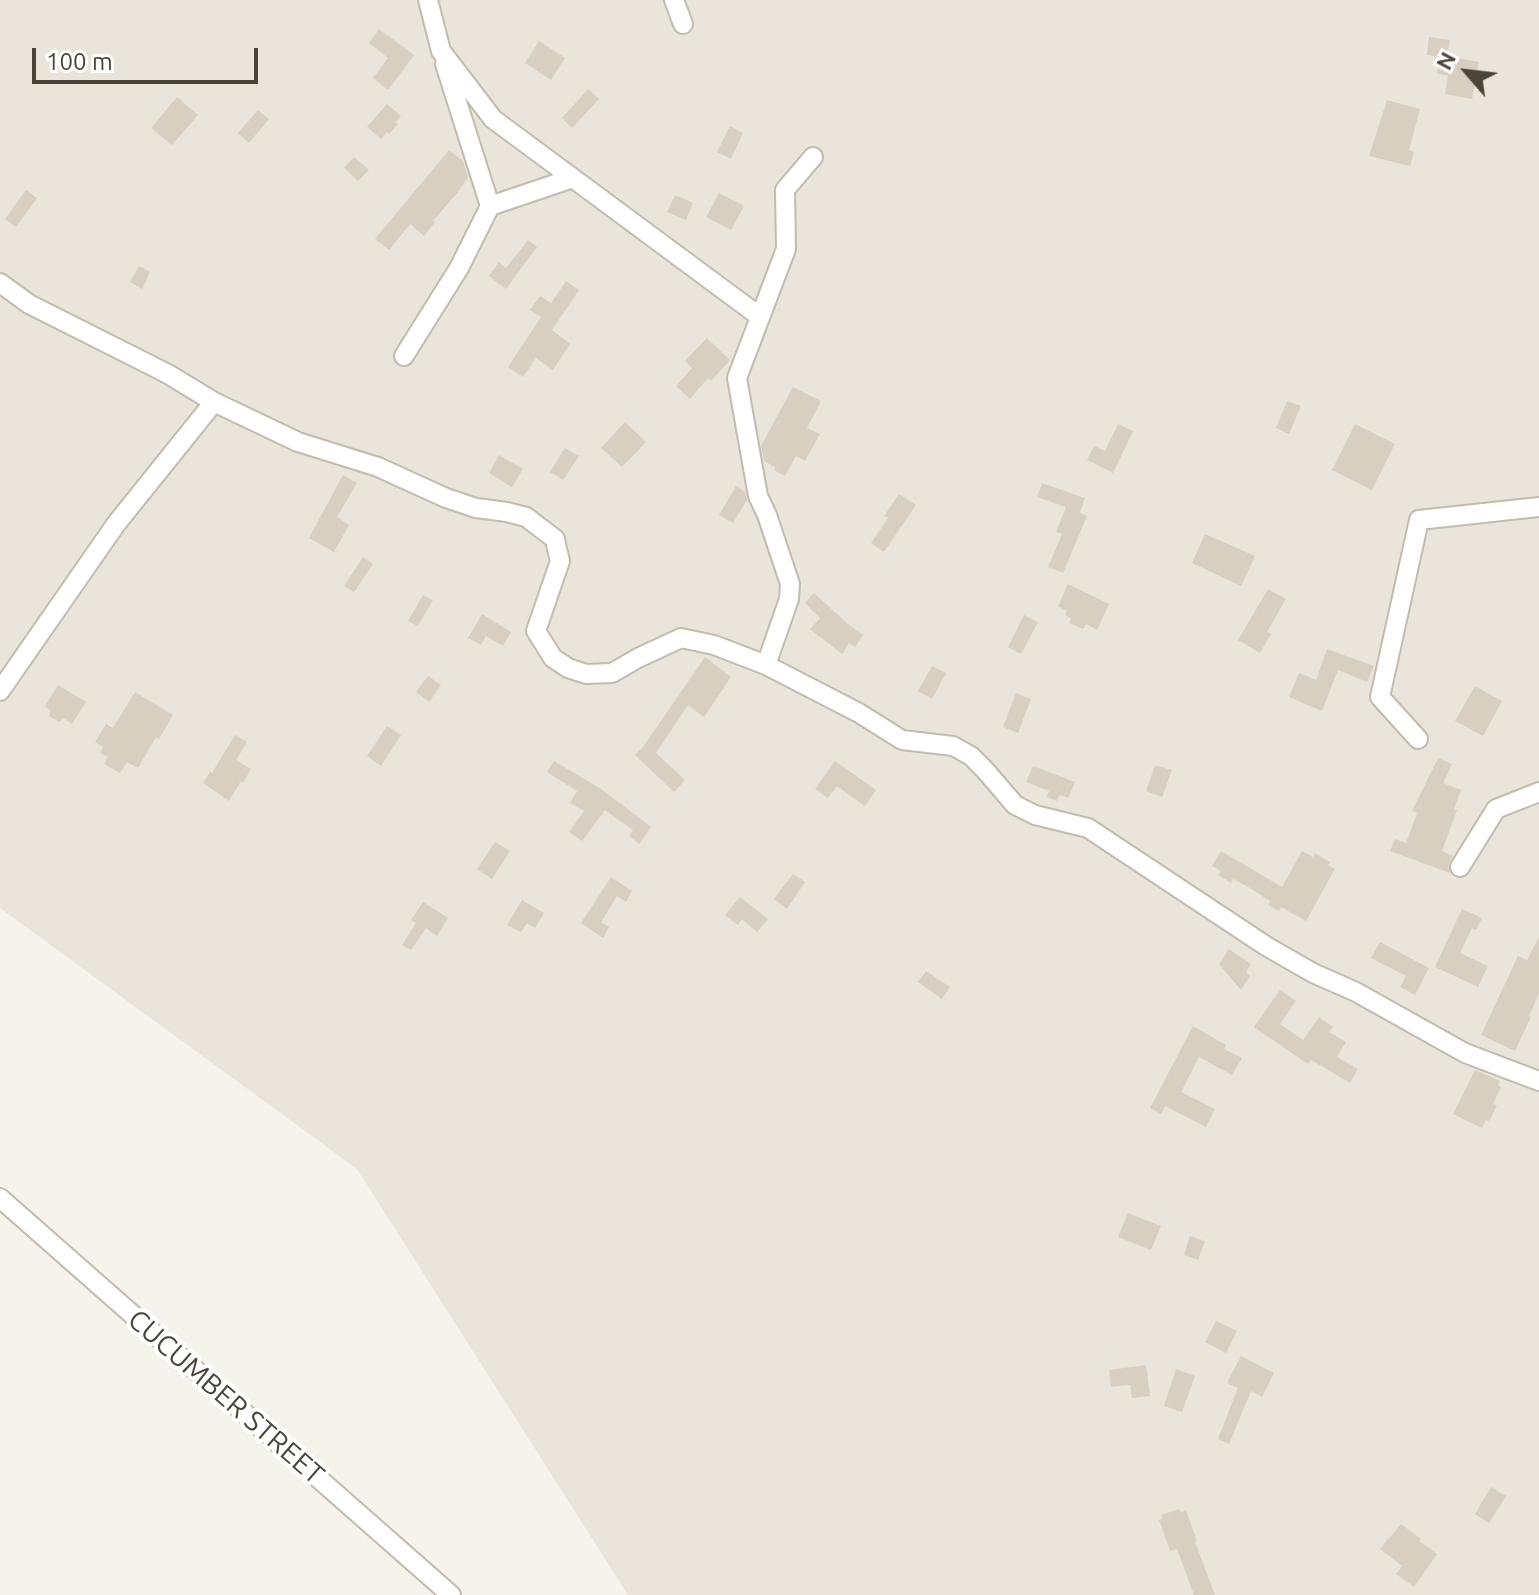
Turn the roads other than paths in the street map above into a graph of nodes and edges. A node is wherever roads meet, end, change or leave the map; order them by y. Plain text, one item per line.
1 (428, 0) edge
2 (674, 0) edge
3 (683, 24) dead end
4 (441, 51) junction
5 (813, 157) dead end
6 (573, 178) junction
7 (490, 206) junction
8 (0, 283) edge
9 (759, 316) junction
10 (404, 356) dead end
11 (214, 402) junction
12 (1539, 507) edge
13 (766, 665) junction
14 (0, 691) edge
15 (1418, 739) dead end
16 (1539, 792) edge
17 (1460, 867) dead end
18 (1537, 1076) edge
19 (0, 1198) edge
20 (451, 1595) edge

1 - 4 street
2 - 3 street
4 - 6 street
4 - 7 street
5 - 9 street
6 - 7 street
6 - 9 street
7 - 10 street
8 - 11 street
9 - 13 street
11 - 13 street
11 - 14 street
12 - 15 street
13 - 18 street
16 - 17 street
19 - 20 street, CUCUMBER STREET

